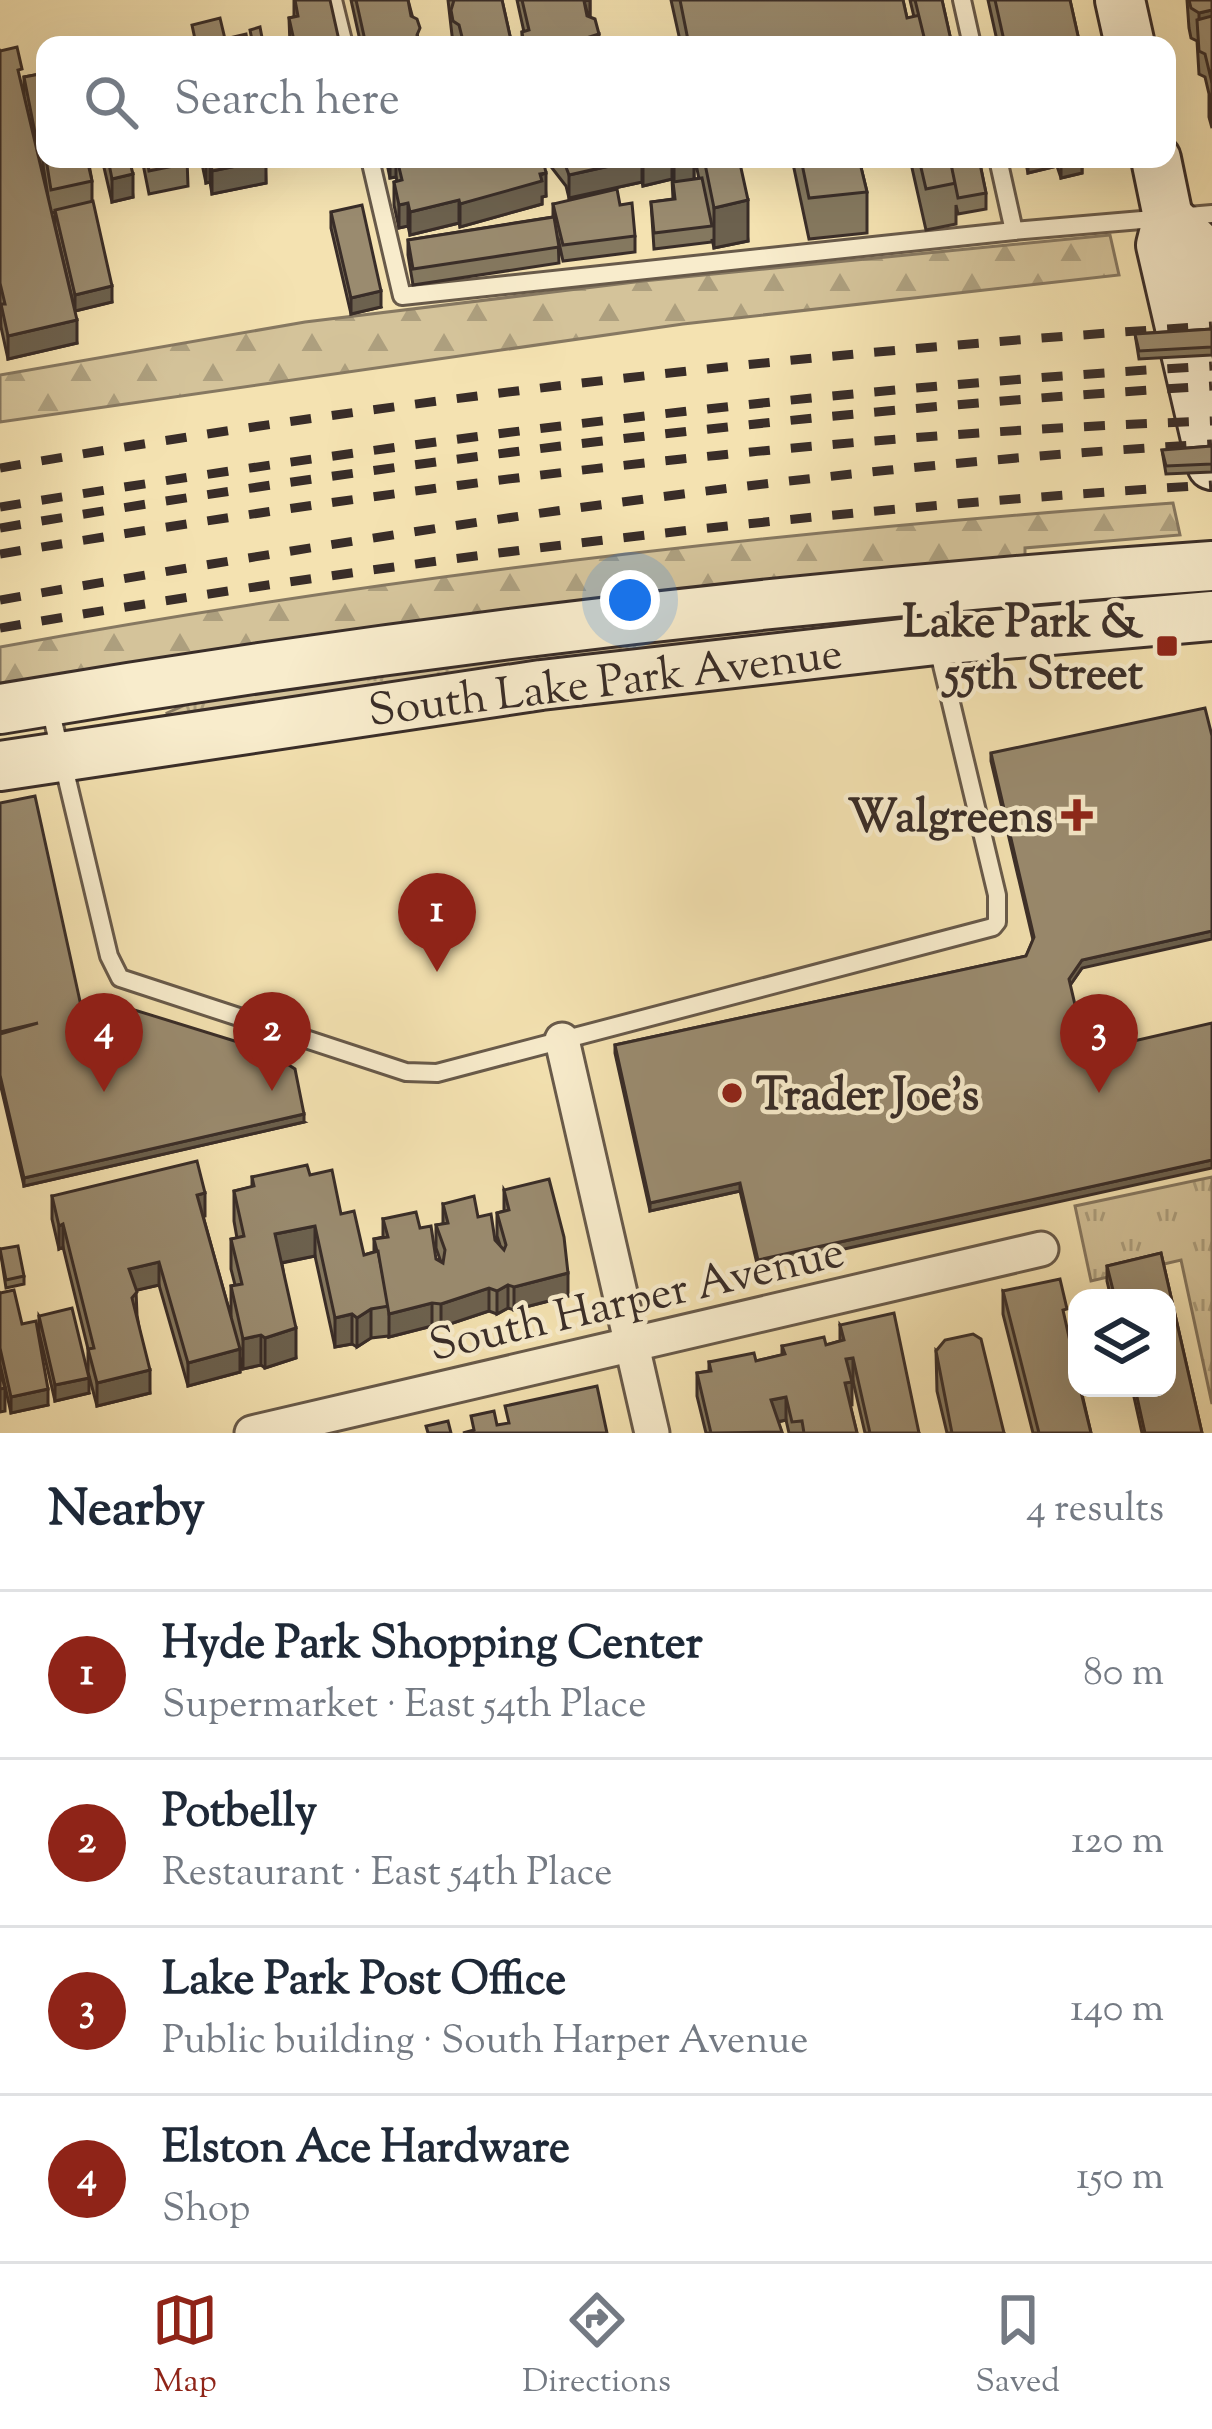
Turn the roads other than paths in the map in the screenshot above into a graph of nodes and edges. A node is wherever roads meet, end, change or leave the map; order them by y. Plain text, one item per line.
1 (333, 0) edge
2 (962, 0) edge
3 (1120, 0) edge
4 (342, 36) edge
5 (970, 36) edge
6 (1128, 36) edge
7 (372, 168) edge
8 (1000, 168) edge
9 (1161, 168) edge
10 (1190, 216) edge
11 (1014, 231) junction
12 (1212, 317) edge
13 (1212, 465) edge
14 (1212, 566) edge
15 (924, 587) junction
16 (1212, 616) edge
17 (936, 640) junction
18 (48, 701) junction
19 (0, 710) edge
20 (60, 755) junction
21 (0, 766) edge
22 (562, 1040) junction
23 (1041, 1250) dead end
24 (632, 1345) junction
25 (252, 1433) edge
26 (652, 1433) edge

1 - 4 lane
2 - 5 lane
3 - 6 main road
7 - 11 lane
8 - 11 lane
9 - 10 main road
10 - 11 lane
10 - 12 main road
10 - 13 main road
14 - 15 main road, South Lake Park Avenue
15 - 17 lane
15 - 18 main road, South Lake Park Avenue
16 - 17 main road, South Lake Park Avenue
17 - 20 main road, South Lake Park Avenue
17 - 22 lane
18 - 19 main road, South Lake Park Avenue
18 - 20 lane
20 - 21 main road, South Lake Park Avenue
20 - 22 lane
22 - 24 street
23 - 24 street, South Harper Avenue
24 - 25 street, South Harper Avenue
24 - 26 street

